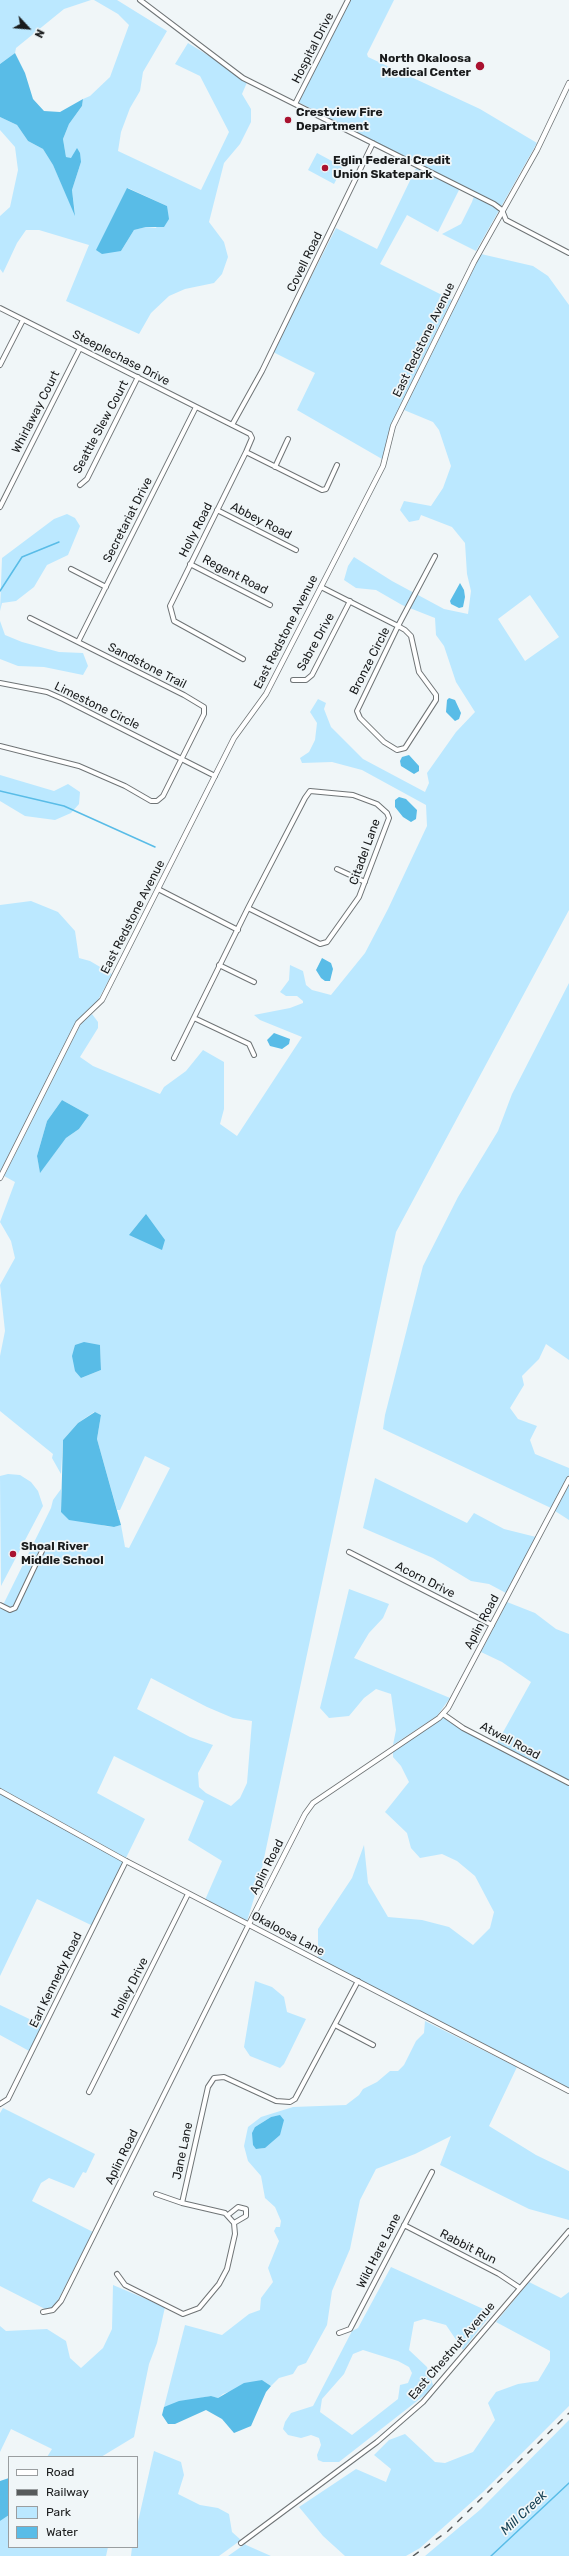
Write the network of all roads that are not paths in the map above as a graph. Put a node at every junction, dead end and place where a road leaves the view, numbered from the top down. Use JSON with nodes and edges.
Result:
{"nodes":[{"id":1,"x":140,"y":0,"type":"edge"},
{"id":2,"x":348,"y":0,"type":"edge"},
{"id":3,"x":569,"y":84,"type":"edge"},
{"id":4,"x":295,"y":104,"type":"junction"},
{"id":5,"x":373,"y":143,"type":"junction"},
{"id":6,"x":502,"y":210,"type":"junction"},
{"id":7,"x":569,"y":253,"type":"edge"},
{"id":8,"x":0,"y":308,"type":"edge"},
{"id":9,"x":23,"y":320,"type":"junction"},
{"id":10,"x":80,"y":348,"type":"junction"},
{"id":11,"x":0,"y":365,"type":"edge"},
{"id":12,"x":138,"y":378,"type":"junction"},
{"id":13,"x":196,"y":407,"type":"junction"},
{"id":14,"x":232,"y":425,"type":"junction"},
{"id":15,"x":288,"y":439,"type":"dead end"},
{"id":16,"x":246,"y":452,"type":"junction"},
{"id":17,"x":337,"y":465,"type":"dead end"},
{"id":18,"x":275,"y":467,"type":"junction"},
{"id":19,"x":80,"y":485,"type":"dead end"},
{"id":20,"x":0,"y":507,"type":"edge"},
{"id":21,"x":217,"y":510,"type":"junction"},
{"id":22,"x":296,"y":550,"type":"dead end"},
{"id":23,"x":435,"y":556,"type":"dead end"},
{"id":24,"x":190,"y":564,"type":"junction"},
{"id":25,"x":71,"y":569,"type":"dead end"},
{"id":26,"x":106,"y":587,"type":"junction"},
{"id":27,"x":321,"y":587,"type":"junction"},
{"id":28,"x":350,"y":601,"type":"junction"},
{"id":29,"x":270,"y":605,"type":"dead end"},
{"id":30,"x":30,"y":618,"type":"dead end"},
{"id":31,"x":398,"y":626,"type":"junction"},
{"id":32,"x":78,"y":642,"type":"junction"},
{"id":33,"x":243,"y":659,"type":"dead end"},
{"id":34,"x":293,"y":680,"type":"dead end"},
{"id":35,"x":0,"y":683,"type":"edge"},
{"id":36,"x":0,"y":746,"type":"edge"},
{"id":37,"x":182,"y":759,"type":"junction"},
{"id":38,"x":215,"y":776,"type":"junction"},
{"id":39,"x":337,"y":870,"type":"dead end"},
{"id":40,"x":365,"y":882,"type":"junction"},
{"id":41,"x":158,"y":889,"type":"junction"},
{"id":42,"x":248,"y":908,"type":"junction"},
{"id":43,"x":238,"y":930,"type":"junction"},
{"id":44,"x":219,"y":965,"type":"junction"},
{"id":45,"x":254,"y":982,"type":"dead end"},
{"id":46,"x":194,"y":1018,"type":"junction"},
{"id":47,"x":254,"y":1055,"type":"dead end"},
{"id":48,"x":174,"y":1058,"type":"dead end"},
{"id":49,"x":0,"y":1178,"type":"edge"},
{"id":50,"x":569,"y":1479,"type":"edge"},
{"id":51,"x":43,"y":1549,"type":"dead end"},
{"id":52,"x":349,"y":1552,"type":"dead end"},
{"id":53,"x":0,"y":1605,"type":"edge"},
{"id":54,"x":492,"y":1625,"type":"junction"},
{"id":55,"x":443,"y":1714,"type":"junction"},
{"id":56,"x":569,"y":1783,"type":"edge"},
{"id":57,"x":0,"y":1791,"type":"edge"},
{"id":58,"x":126,"y":1861,"type":"junction"},
{"id":59,"x":188,"y":1894,"type":"junction"},
{"id":60,"x":249,"y":1924,"type":"junction"},
{"id":61,"x":358,"y":1981,"type":"junction"},
{"id":62,"x":335,"y":2025,"type":"junction"},
{"id":63,"x":373,"y":2044,"type":"dead end"},
{"id":64,"x":569,"y":2091,"type":"edge"},
{"id":65,"x":89,"y":2092,"type":"dead end"},
{"id":66,"x":0,"y":2104,"type":"edge"},
{"id":67,"x":432,"y":2172,"type":"dead end"},
{"id":68,"x":156,"y":2194,"type":"dead end"},
{"id":69,"x":182,"y":2203,"type":"junction"},
{"id":70,"x":228,"y":2215,"type":"junction"},
{"id":71,"x":234,"y":2223,"type":"junction"},
{"id":72,"x":404,"y":2225,"type":"junction"},
{"id":73,"x":569,"y":2231,"type":"edge"},
{"id":74,"x":117,"y":2274,"type":"dead end"},
{"id":75,"x":520,"y":2288,"type":"junction"},
{"id":76,"x":43,"y":2312,"type":"dead end"},
{"id":77,"x":339,"y":2333,"type":"dead end"},
{"id":78,"x":241,"y":2543,"type":"dead end"}],
"edges":[{"from":1,"to":4,"type":"street"},
{"from":2,"to":4,"type":"street","name":"Hospital Drive"},
{"from":3,"to":6,"type":"street","name":"East Redstone Avenue"},
{"from":4,"to":5,"type":"street"},
{"from":5,"to":6,"type":"street"},
{"from":5,"to":14,"type":"street","name":"Covell Road"},
{"from":6,"to":7,"type":"street"},
{"from":6,"to":27,"type":"street","name":"East Redstone Avenue"},
{"from":8,"to":9,"type":"street","name":"Steeplechase Drive"},
{"from":9,"to":10,"type":"street","name":"Steeplechase Drive"},
{"from":9,"to":11,"type":"street"},
{"from":10,"to":12,"type":"street","name":"Steeplechase Drive"},
{"from":10,"to":20,"type":"street","name":"Whirlaway Court"},
{"from":12,"to":13,"type":"street","name":"Steeplechase Drive"},
{"from":12,"to":19,"type":"street","name":"Seattle Slew Court"},
{"from":13,"to":14,"type":"street","name":"Steeplechase Drive"},
{"from":13,"to":26,"type":"street","name":"Secretariat Drive"},
{"from":14,"to":16,"type":"street","name":"Holly Road"},
{"from":15,"to":18,"type":"street"},
{"from":16,"to":18,"type":"street"},
{"from":16,"to":21,"type":"street","name":"Holly Road"},
{"from":17,"to":18,"type":"street"},
{"from":21,"to":22,"type":"street","name":"Abbey Road"},
{"from":21,"to":24,"type":"street","name":"Holly Road"},
{"from":23,"to":31,"type":"street"},
{"from":24,"to":29,"type":"street","name":"Regent Road"},
{"from":24,"to":33,"type":"street","name":"Holly Road"},
{"from":25,"to":26,"type":"street"},
{"from":26,"to":32,"type":"street","name":"Secretariat Drive"},
{"from":27,"to":28,"type":"street"},
{"from":27,"to":38,"type":"street","name":"East Redstone Avenue"},
{"from":28,"to":31,"type":"street"},
{"from":28,"to":34,"type":"street","name":"Sabre Drive"},
{"from":30,"to":32,"type":"street","name":"Sandstone Trail"},
{"from":31,"to":31,"type":"street","name":"Bronze Circle"},
{"from":32,"to":37,"type":"street","name":"Sandstone Trail"},
{"from":35,"to":37,"type":"street","name":"Limestone Circle"},
{"from":36,"to":37,"type":"street"},
{"from":37,"to":38,"type":"street","name":"Limestone Circle"},
{"from":38,"to":41,"type":"street","name":"East Redstone Avenue"},
{"from":39,"to":40,"type":"street"},
{"from":40,"to":42,"type":"street","name":"Citadel Lane"},
{"from":40,"to":42,"type":"street","name":"Citadel Lane"},
{"from":41,"to":43,"type":"street"},
{"from":41,"to":49,"type":"street","name":"East Redstone Avenue"},
{"from":42,"to":43,"type":"street","name":"Citadel Lane"},
{"from":43,"to":44,"type":"street","name":"Citadel Lane"},
{"from":44,"to":45,"type":"street"},
{"from":44,"to":46,"type":"street","name":"Citadel Lane"},
{"from":46,"to":47,"type":"street"},
{"from":46,"to":48,"type":"street","name":"Citadel Lane"},
{"from":50,"to":54,"type":"street","name":"Aplin Road"},
{"from":51,"to":53,"type":"street"},
{"from":52,"to":54,"type":"street","name":"Acorn Drive"},
{"from":54,"to":55,"type":"street","name":"Aplin Road"},
{"from":55,"to":56,"type":"street","name":"Atwell Road"},
{"from":55,"to":60,"type":"street","name":"Aplin Road"},
{"from":57,"to":58,"type":"street","name":"Okaloosa Lane"},
{"from":58,"to":59,"type":"street","name":"Okaloosa Lane"},
{"from":58,"to":66,"type":"street","name":"Earl Kennedy Road"},
{"from":59,"to":60,"type":"street","name":"Okaloosa Lane"},
{"from":59,"to":65,"type":"street","name":"Holley Drive"},
{"from":60,"to":61,"type":"street","name":"Okaloosa Lane"},
{"from":60,"to":76,"type":"street","name":"Aplin Road"},
{"from":61,"to":62,"type":"street","name":"Jane Lane"},
{"from":61,"to":64,"type":"street","name":"Okaloosa Lane"},
{"from":62,"to":63,"type":"street"},
{"from":62,"to":69,"type":"street","name":"Jane Lane"},
{"from":67,"to":72,"type":"street","name":"Wild Hare Lane"},
{"from":68,"to":69,"type":"street"},
{"from":69,"to":70,"type":"street"},
{"from":70,"to":71,"type":"street"},
{"from":70,"to":71,"type":"street"},
{"from":71,"to":74,"type":"street"},
{"from":72,"to":75,"type":"street","name":"Rabbit Run"},
{"from":72,"to":77,"type":"street","name":"Wild Hare Lane"},
{"from":73,"to":75,"type":"street","name":"East Chestnut Avenue"},
{"from":75,"to":78,"type":"street","name":"East Chestnut Avenue"}]}
